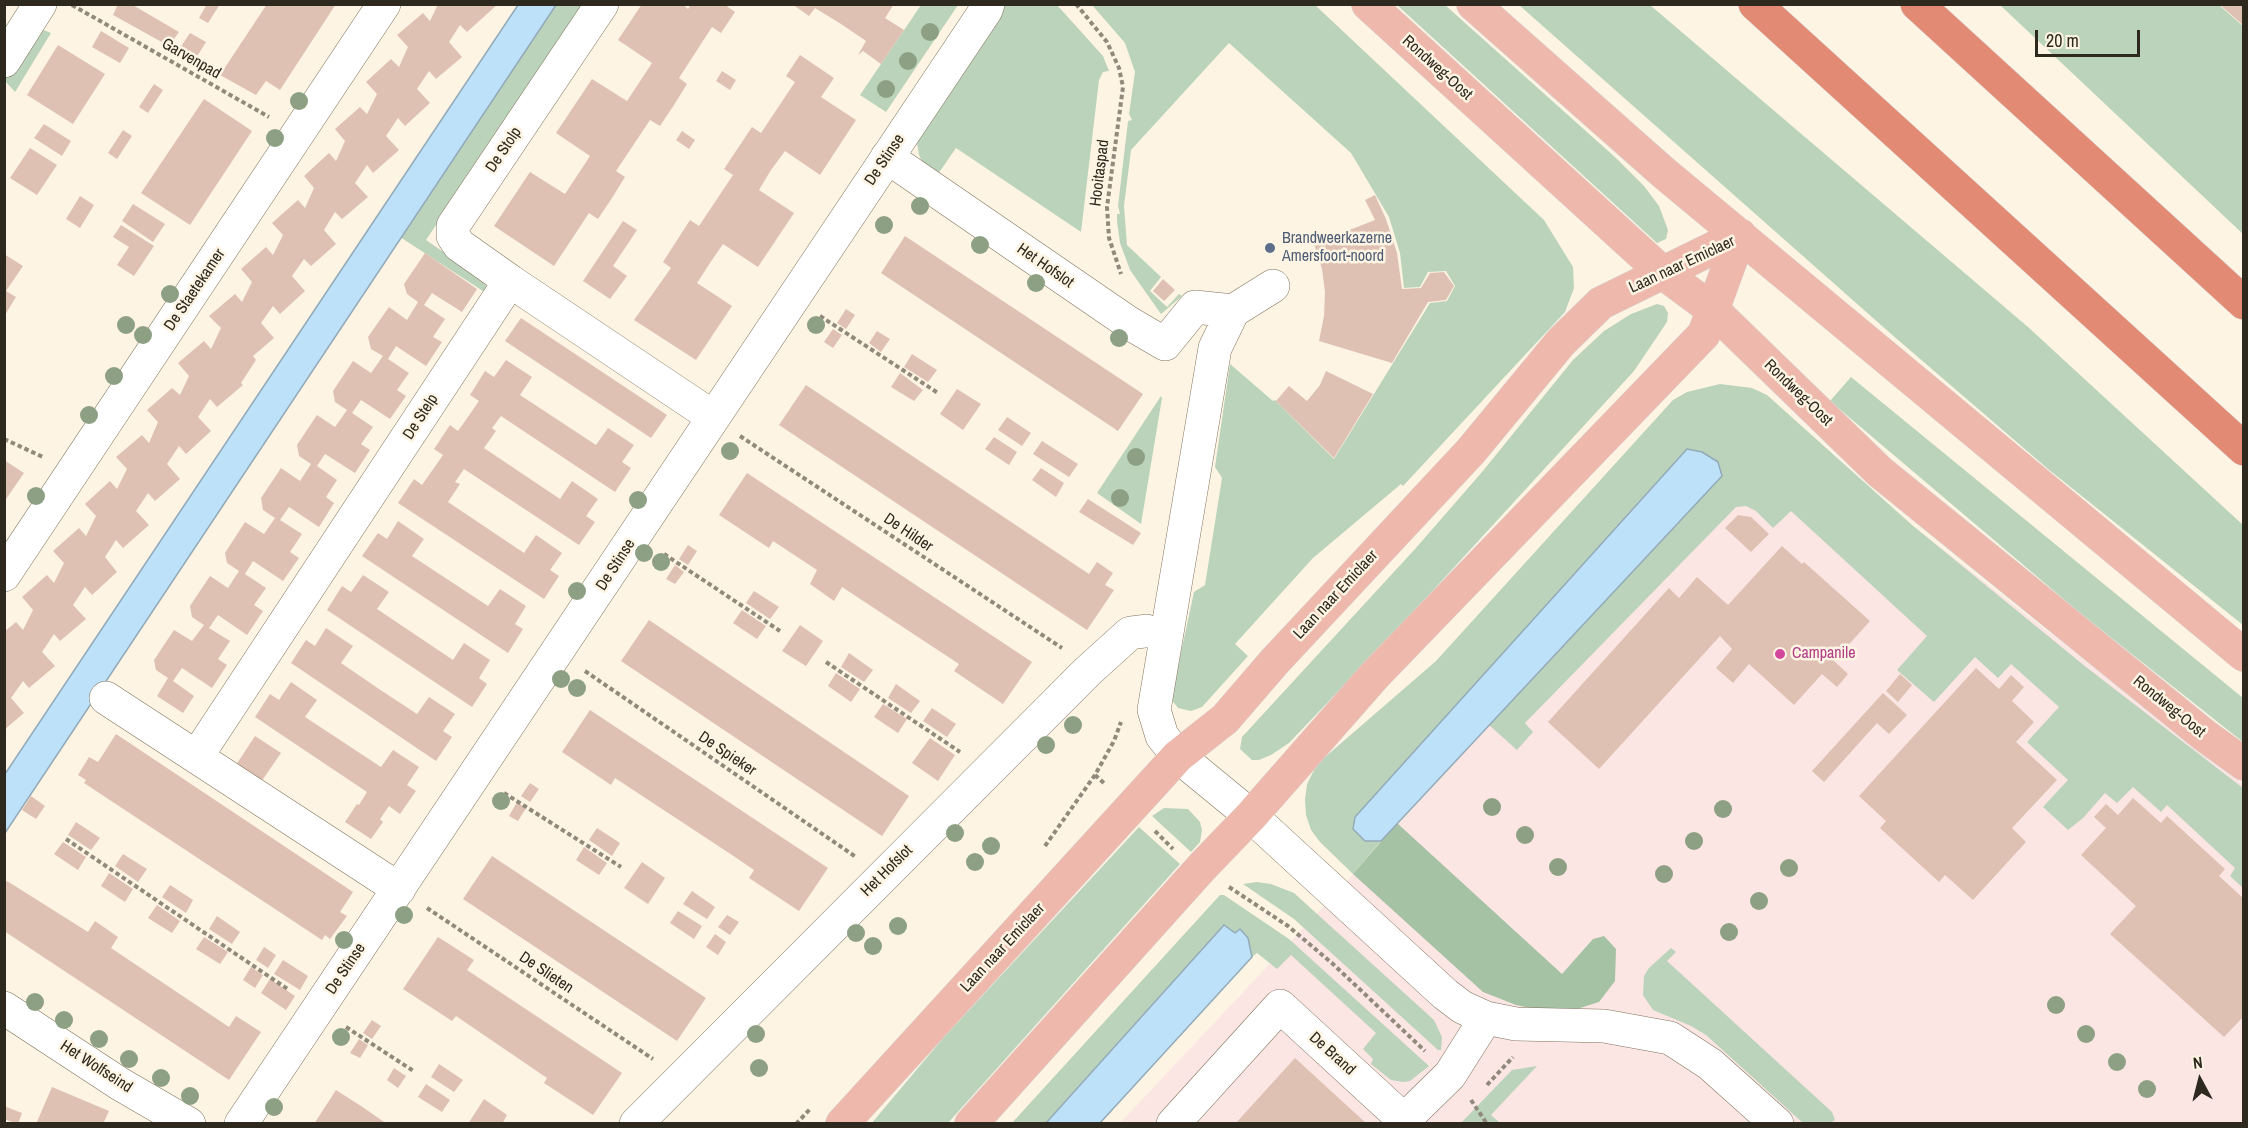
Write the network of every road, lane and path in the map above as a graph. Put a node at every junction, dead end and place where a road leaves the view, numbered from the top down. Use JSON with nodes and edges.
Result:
{"nodes":[{"id":1,"x":40,"y":4,"type":"edge"},
{"id":2,"x":72,"y":4,"type":"edge"},
{"id":3,"x":384,"y":4,"type":"edge"},
{"id":4,"x":602,"y":4,"type":"edge"},
{"id":5,"x":988,"y":4,"type":"edge"},
{"id":6,"x":1076,"y":4,"type":"edge"},
{"id":7,"x":1368,"y":4,"type":"edge"},
{"id":8,"x":1473,"y":4,"type":"edge"},
{"id":9,"x":1755,"y":4,"type":"edge"},
{"id":10,"x":1917,"y":4,"type":"edge"},
{"id":11,"x":4,"y":61,"type":"edge"},
{"id":12,"x":298,"y":134,"type":"junction"},
{"id":13,"x":887,"y":157,"type":"junction"},
{"id":14,"x":1740,"y":236,"type":"junction"},
{"id":15,"x":1663,"y":273,"type":"junction"},
{"id":16,"x":1122,"y":276,"type":"dead end"},
{"id":17,"x":510,"y":281,"type":"junction"},
{"id":18,"x":1273,"y":286,"type":"dead end"},
{"id":19,"x":792,"y":298,"type":"junction"},
{"id":20,"x":2244,"y":303,"type":"edge"},
{"id":21,"x":1713,"y":310,"type":"junction"},
{"id":22,"x":1233,"y":311,"type":"junction"},
{"id":23,"x":938,"y":393,"type":"dead end"},
{"id":24,"x":712,"y":417,"type":"junction"},
{"id":25,"x":2244,"y":449,"type":"edge"},
{"id":26,"x":635,"y":536,"type":"junction"},
{"id":27,"x":4,"y":575,"type":"edge"},
{"id":28,"x":780,"y":631,"type":"dead end"},
{"id":29,"x":1146,"y":631,"type":"dead end"},
{"id":30,"x":557,"y":652,"type":"junction"},
{"id":31,"x":2244,"y":655,"type":"edge"},
{"id":32,"x":826,"y":662,"type":"dead end"},
{"id":33,"x":1092,"y":668,"type":"junction"},
{"id":34,"x":106,"y":698,"type":"dead end"},
{"id":35,"x":197,"y":756,"type":"junction"},
{"id":36,"x":1179,"y":756,"type":"junction"},
{"id":37,"x":2244,"y":764,"type":"edge"},
{"id":38,"x":988,"y":771,"type":"junction"},
{"id":39,"x":476,"y":775,"type":"junction"},
{"id":40,"x":1095,"y":775,"type":"dead end"},
{"id":41,"x":1131,"y":809,"type":"junction"},
{"id":42,"x":1251,"y":816,"type":"junction"},
{"id":43,"x":66,"y":839,"type":"dead end"},
{"id":44,"x":621,"y":867,"type":"dead end"},
{"id":45,"x":1202,"y":867,"type":"junction"},
{"id":46,"x":883,"y":875,"type":"junction"},
{"id":47,"x":399,"y":889,"type":"junction"},
{"id":48,"x":4,"y":1008,"type":"edge"},
{"id":49,"x":318,"y":1010,"type":"junction"},
{"id":50,"x":1486,"y":1018,"type":"junction"},
{"id":51,"x":1514,"y":1056,"type":"dead end"},
{"id":52,"x":415,"y":1072,"type":"dead end"},
{"id":53,"x":1450,"y":1075,"type":"junction"},
{"id":54,"x":680,"y":1078,"type":"junction"},
{"id":55,"x":1472,"y":1100,"type":"junction"},
{"id":56,"x":1467,"y":1106,"type":"dead end"},
{"id":57,"x":189,"y":1124,"type":"edge"},
{"id":58,"x":241,"y":1124,"type":"edge"},
{"id":59,"x":636,"y":1124,"type":"edge"},
{"id":60,"x":842,"y":1124,"type":"edge"},
{"id":61,"x":970,"y":1124,"type":"edge"},
{"id":62,"x":1173,"y":1124,"type":"edge"},
{"id":63,"x":1487,"y":1124,"type":"edge"},
{"id":64,"x":1777,"y":1124,"type":"edge"}],
"edges":[{"from":1,"to":11,"type":"street"},
{"from":2,"to":12,"type":"path","name":"Garvenpad"},
{"from":3,"to":12,"type":"street","name":"De Staetekamer"},
{"from":4,"to":17,"type":"street","name":"De Stolp"},
{"from":5,"to":13,"type":"street","name":"De Stinse"},
{"from":6,"to":16,"type":"path","name":"Hooitaspad"},
{"from":7,"to":15,"type":"main road","name":"Rondweg-Oost"},
{"from":8,"to":14,"type":"main road"},
{"from":9,"to":25,"type":"highway"},
{"from":10,"to":20,"type":"highway"},
{"from":12,"to":27,"type":"street","name":"De Staetekamer"},
{"from":13,"to":19,"type":"street","name":"De Stinse"},
{"from":13,"to":22,"type":"street","name":"Het Hofslot"},
{"from":14,"to":15,"type":"main road","name":"Laan naar Emiclaer"},
{"from":14,"to":21,"type":"main road","name":"Laan naar Emiclaer"},
{"from":14,"to":31,"type":"main road"},
{"from":15,"to":21,"type":"main road","name":"Rondweg-Oost"},
{"from":15,"to":36,"type":"main road","name":"Laan naar Emiclaer"},
{"from":17,"to":24,"type":"street"},
{"from":17,"to":35,"type":"street","name":"De Stelp"},
{"from":18,"to":22,"type":"street"},
{"from":19,"to":23,"type":"path"},
{"from":19,"to":24,"type":"street","name":"De Stinse"},
{"from":21,"to":37,"type":"main road","name":"Rondweg-Oost"},
{"from":21,"to":42,"type":"main road","name":"Laan naar Emiclaer"},
{"from":22,"to":36,"type":"street"},
{"from":24,"to":26,"type":"street","name":"De Stinse"},
{"from":24,"to":33,"type":"path","name":"De Hilder"},
{"from":26,"to":28,"type":"path"},
{"from":26,"to":30,"type":"street","name":"De Stinse"},
{"from":29,"to":33,"type":"street","name":"Het Hofslot"},
{"from":30,"to":39,"type":"street","name":"De Stinse"},
{"from":30,"to":46,"type":"path","name":"De Spieker"},
{"from":32,"to":38,"type":"path"},
{"from":33,"to":38,"type":"street","name":"Het Hofslot"},
{"from":34,"to":35,"type":"street"},
{"from":35,"to":47,"type":"street"},
{"from":36,"to":41,"type":"main road","name":"Laan naar Emiclaer"},
{"from":36,"to":42,"type":"street"},
{"from":38,"to":46,"type":"street","name":"Het Hofslot"},
{"from":39,"to":44,"type":"path"},
{"from":39,"to":47,"type":"street","name":"De Stinse"},
{"from":40,"to":41,"type":"path"},
{"from":41,"to":45,"type":"path"},
{"from":41,"to":60,"type":"main road","name":"Laan naar Emiclaer"},
{"from":42,"to":45,"type":"main road","name":"Laan naar Emiclaer"},
{"from":42,"to":50,"type":"street"},
{"from":43,"to":49,"type":"path"},
{"from":45,"to":53,"type":"path"},
{"from":45,"to":61,"type":"main road","name":"Laan naar Emiclaer"},
{"from":46,"to":54,"type":"street","name":"Het Hofslot"},
{"from":47,"to":49,"type":"street","name":"De Stinse"},
{"from":47,"to":54,"type":"path","name":"De Slieten"},
{"from":48,"to":57,"type":"street","name":"Het Wolfseind"},
{"from":49,"to":52,"type":"path"},
{"from":49,"to":58,"type":"street","name":"De Stinse"},
{"from":50,"to":53,"type":"street","name":"De Brand"},
{"from":50,"to":64,"type":"street"},
{"from":51,"to":55,"type":"path"},
{"from":53,"to":55,"type":"path"},
{"from":53,"to":62,"type":"street","name":"De Brand"},
{"from":54,"to":59,"type":"street","name":"Het Hofslot"},
{"from":55,"to":56,"type":"path"},
{"from":55,"to":63,"type":"path"}]}
